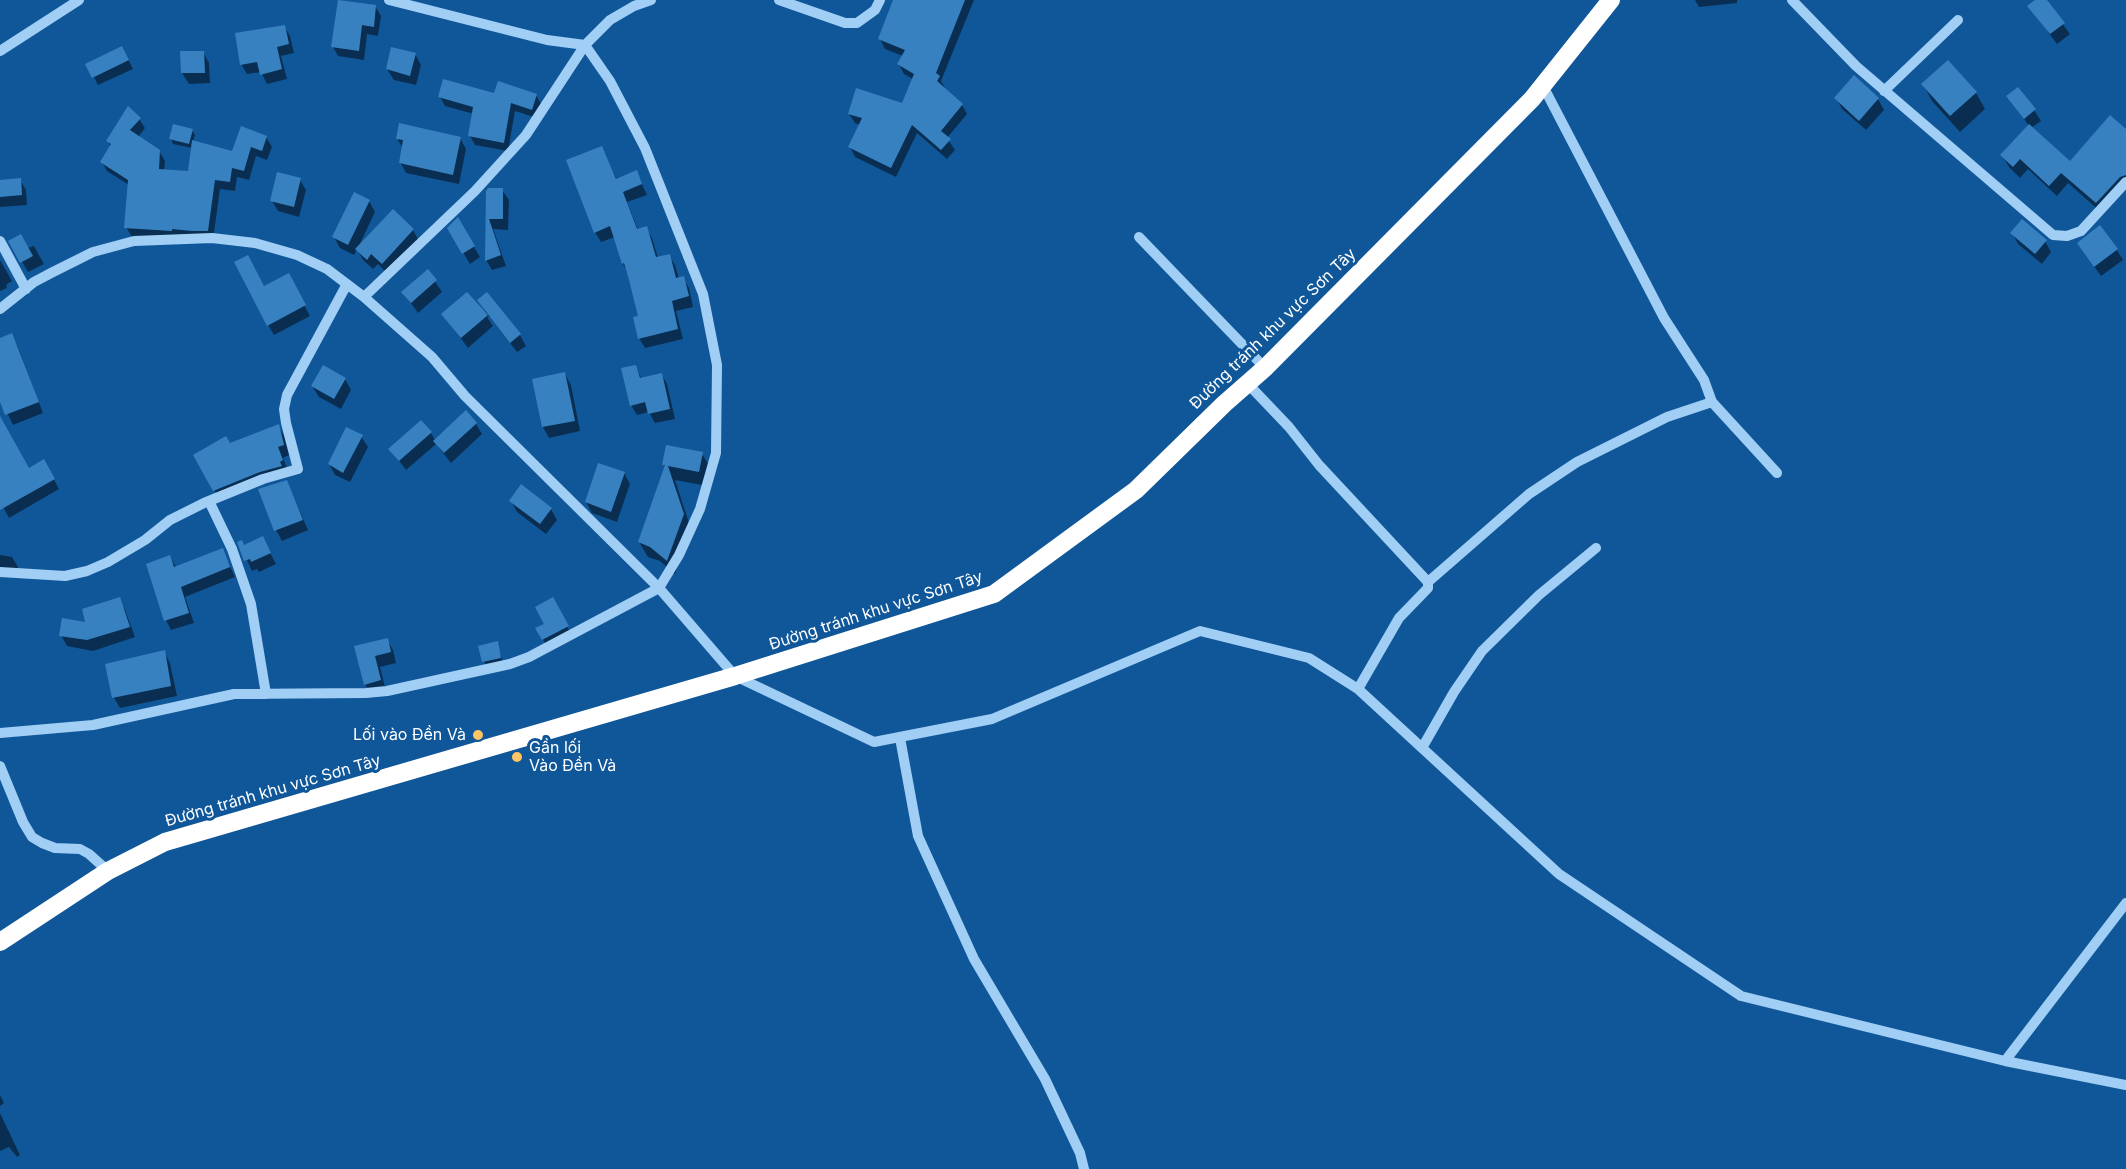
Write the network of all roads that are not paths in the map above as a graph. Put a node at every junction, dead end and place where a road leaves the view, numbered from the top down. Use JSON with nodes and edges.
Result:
{"nodes":[{"id":1,"x":79,"y":0,"type":"edge"},
{"id":2,"x":389,"y":0,"type":"edge"},
{"id":3,"x":651,"y":0,"type":"edge"},
{"id":4,"x":779,"y":0,"type":"edge"},
{"id":5,"x":880,"y":0,"type":"edge"},
{"id":6,"x":1611,"y":0,"type":"edge"},
{"id":7,"x":1792,"y":0,"type":"edge"},
{"id":8,"x":1958,"y":20,"type":"dead end"},
{"id":9,"x":585,"y":45,"type":"junction"},
{"id":10,"x":0,"y":51,"type":"edge"},
{"id":11,"x":1542,"y":84,"type":"junction"},
{"id":12,"x":1884,"y":90,"type":"junction"},
{"id":13,"x":2126,"y":182,"type":"edge"},
{"id":14,"x":1139,"y":237,"type":"dead end"},
{"id":15,"x":0,"y":241,"type":"edge"},
{"id":16,"x":346,"y":284,"type":"junction"},
{"id":17,"x":26,"y":289,"type":"junction"},
{"id":18,"x":364,"y":297,"type":"junction"},
{"id":19,"x":0,"y":309,"type":"edge"},
{"id":20,"x":1265,"y":368,"type":"junction"},
{"id":21,"x":1248,"y":384,"type":"junction"},
{"id":22,"x":1712,"y":402,"type":"junction"},
{"id":23,"x":1777,"y":473,"type":"dead end"},
{"id":24,"x":209,"y":501,"type":"junction"},
{"id":25,"x":1596,"y":548,"type":"dead end"},
{"id":26,"x":0,"y":572,"type":"edge"},
{"id":27,"x":1428,"y":582,"type":"junction"},
{"id":28,"x":659,"y":588,"type":"junction"},
{"id":29,"x":735,"y":676,"type":"junction"},
{"id":30,"x":1358,"y":689,"type":"junction"},
{"id":31,"x":266,"y":694,"type":"junction"},
{"id":32,"x":0,"y":733,"type":"edge"},
{"id":33,"x":900,"y":738,"type":"junction"},
{"id":34,"x":1422,"y":748,"type":"junction"},
{"id":35,"x":0,"y":766,"type":"edge"},
{"id":36,"x":108,"y":871,"type":"junction"},
{"id":37,"x":2126,"y":903,"type":"edge"},
{"id":38,"x":0,"y":942,"type":"edge"},
{"id":39,"x":2005,"y":1060,"type":"junction"},
{"id":40,"x":2126,"y":1085,"type":"edge"},
{"id":41,"x":1084,"y":1169,"type":"edge"}],
"edges":[{"from":1,"to":10,"type":"street"},
{"from":2,"to":9,"type":"street"},
{"from":3,"to":9,"type":"street"},
{"from":4,"to":5,"type":"street"},
{"from":6,"to":11,"type":"highway","name":"Đường tránh khu vực Sơn Tây"},
{"from":7,"to":12,"type":"street"},
{"from":8,"to":12,"type":"street"},
{"from":9,"to":18,"type":"street"},
{"from":9,"to":28,"type":"street"},
{"from":11,"to":20,"type":"highway","name":"Đường tránh khu vực Sơn Tây"},
{"from":11,"to":22,"type":"street"},
{"from":12,"to":13,"type":"street"},
{"from":14,"to":20,"type":"street"},
{"from":15,"to":17,"type":"street"},
{"from":16,"to":17,"type":"street"},
{"from":16,"to":18,"type":"street"},
{"from":16,"to":24,"type":"street"},
{"from":17,"to":19,"type":"street"},
{"from":18,"to":28,"type":"street"},
{"from":20,"to":21,"type":"highway","name":"Đường tránh khu vực Sơn Tây"},
{"from":21,"to":27,"type":"street"},
{"from":21,"to":29,"type":"highway","name":"Đường tránh khu vực Sơn Tây"},
{"from":22,"to":23,"type":"street"},
{"from":22,"to":27,"type":"street"},
{"from":24,"to":26,"type":"street"},
{"from":24,"to":31,"type":"street"},
{"from":25,"to":34,"type":"street"},
{"from":27,"to":30,"type":"street"},
{"from":28,"to":29,"type":"street"},
{"from":28,"to":31,"type":"street"},
{"from":29,"to":33,"type":"street"},
{"from":29,"to":36,"type":"highway","name":"Đường tránh khu vực Sơn Tây"},
{"from":30,"to":33,"type":"street"},
{"from":30,"to":34,"type":"street"},
{"from":31,"to":32,"type":"street"},
{"from":33,"to":41,"type":"street"},
{"from":34,"to":39,"type":"street"},
{"from":35,"to":36,"type":"street"},
{"from":36,"to":38,"type":"highway","name":"Đường tránh khu vực Sơn Tây"},
{"from":37,"to":39,"type":"street"},
{"from":39,"to":40,"type":"street"}]}
